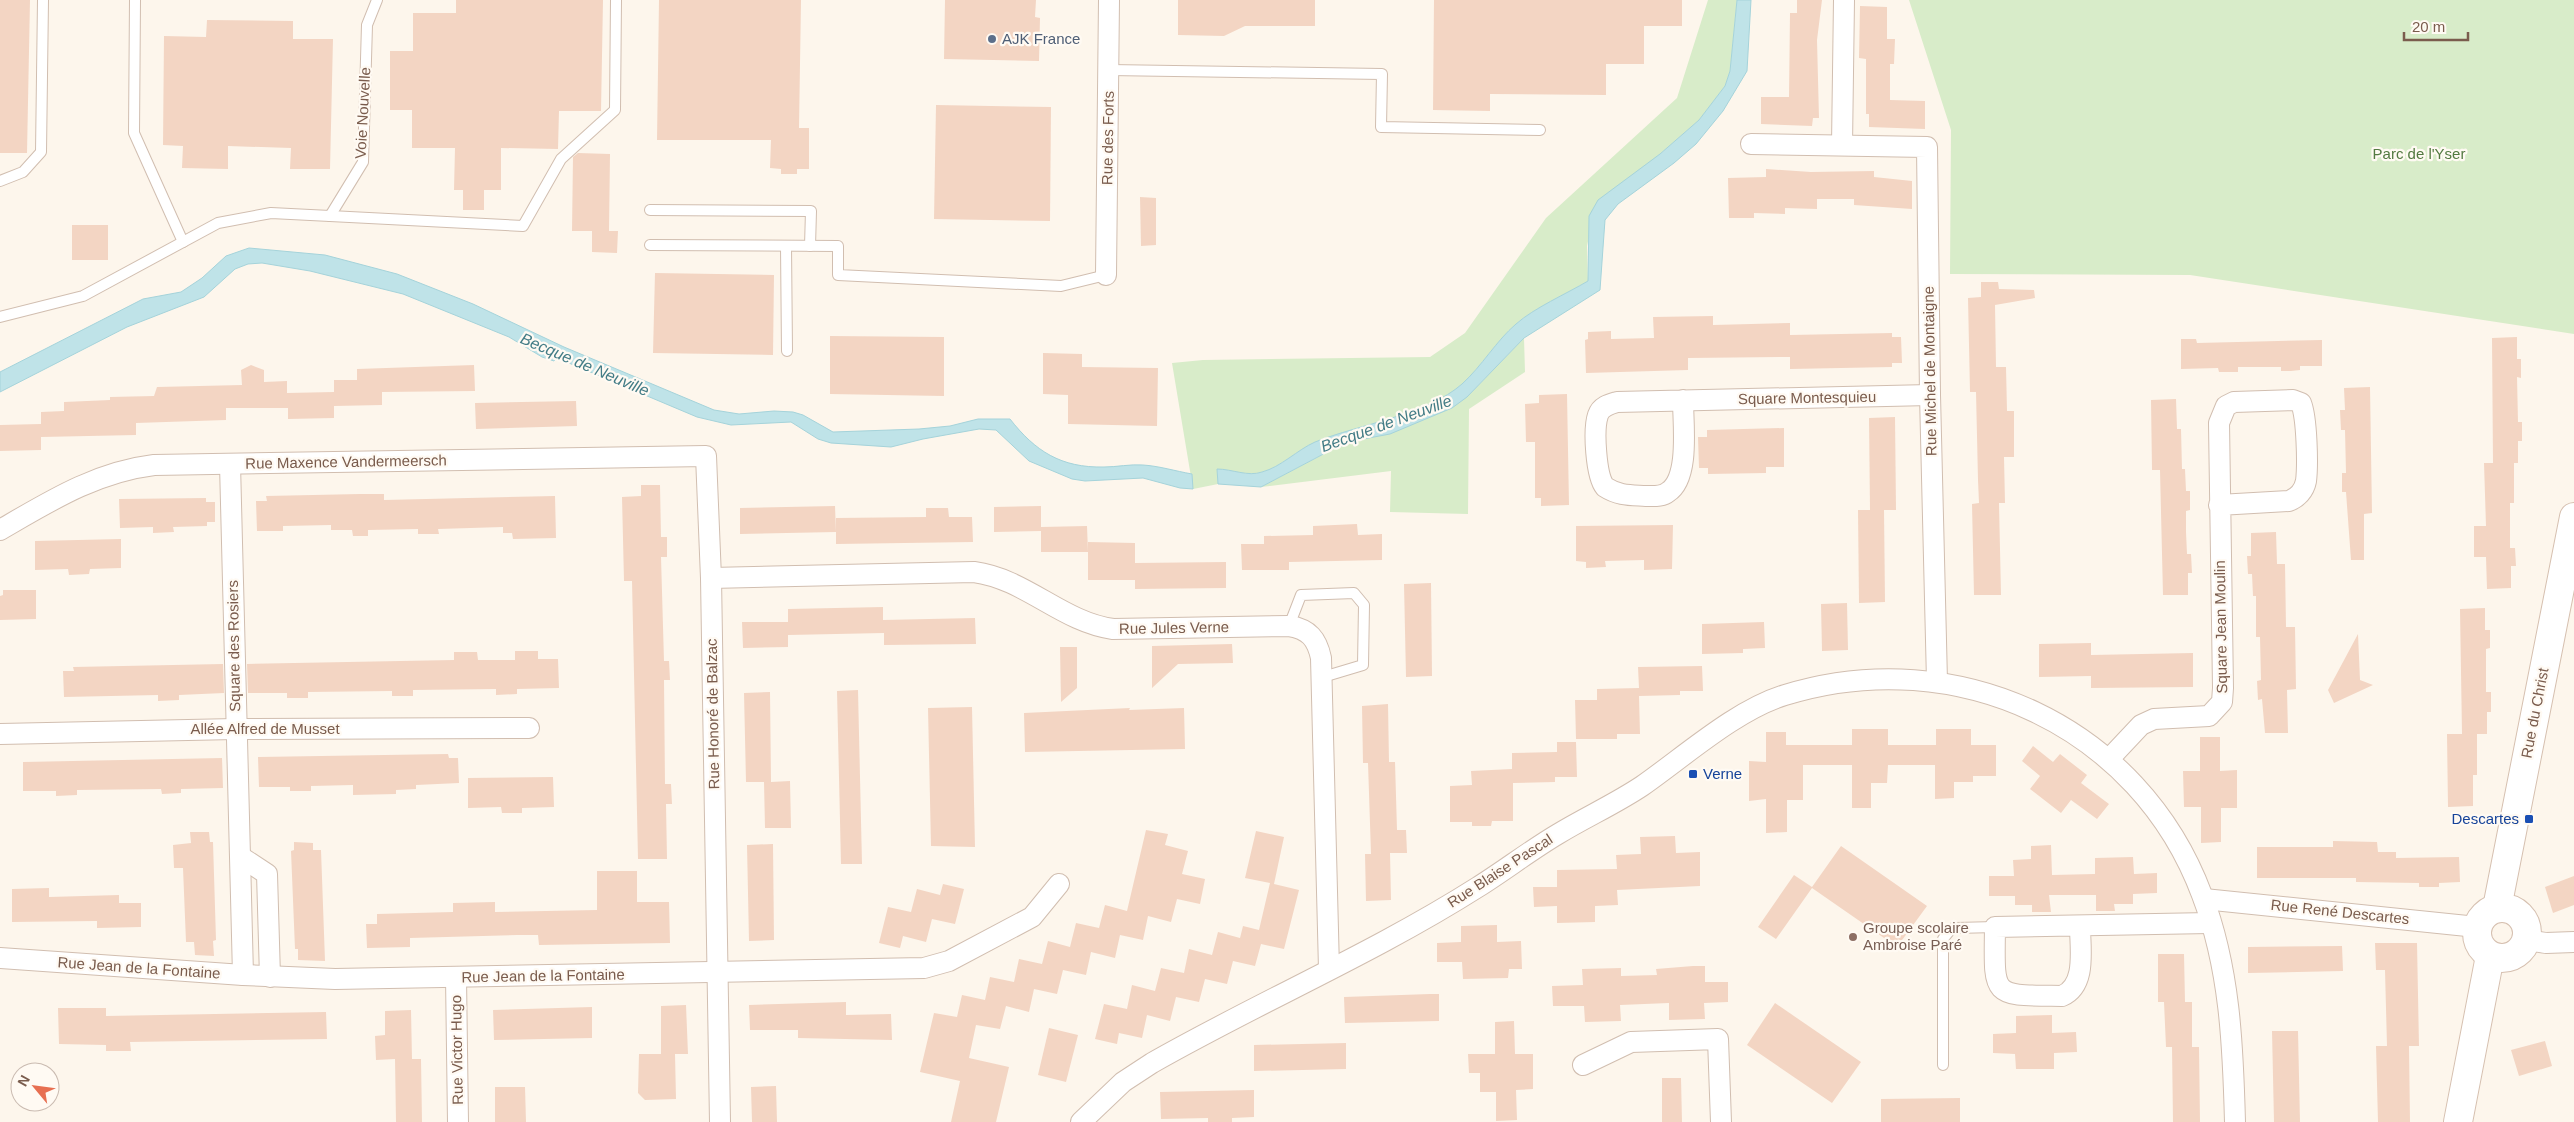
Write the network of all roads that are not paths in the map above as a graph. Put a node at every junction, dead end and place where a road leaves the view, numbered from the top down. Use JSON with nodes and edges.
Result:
{"nodes":[{"id":1,"x":43,"y":0,"type":"edge"},
{"id":2,"x":135,"y":0,"type":"edge"},
{"id":3,"x":377,"y":0,"type":"edge"},
{"id":4,"x":616,"y":0,"type":"edge"},
{"id":5,"x":1109,"y":0,"type":"edge"},
{"id":6,"x":1844,"y":0,"type":"edge"},
{"id":7,"x":1108,"y":70,"type":"junction"},
{"id":8,"x":1540,"y":130,"type":"dead end"},
{"id":9,"x":1751,"y":144,"type":"dead end"},
{"id":10,"x":1842,"y":145,"type":"junction"},
{"id":11,"x":0,"y":181,"type":"edge"},
{"id":12,"x":650,"y":210,"type":"dead end"},
{"id":13,"x":330,"y":216,"type":"junction"},
{"id":14,"x":183,"y":242,"type":"junction"},
{"id":15,"x":650,"y":245,"type":"dead end"},
{"id":16,"x":786,"y":246,"type":"junction"},
{"id":17,"x":810,"y":246,"type":"junction"},
{"id":18,"x":1106,"y":276,"type":"joint"},
{"id":19,"x":0,"y":317,"type":"edge"},
{"id":20,"x":787,"y":351,"type":"dead end"},
{"id":21,"x":1930,"y":395,"type":"junction"},
{"id":22,"x":1683,"y":400,"type":"junction"},
{"id":23,"x":706,"y":456,"type":"joint"},
{"id":24,"x":230,"y":464,"type":"junction"},
{"id":25,"x":2219,"y":505,"type":"junction"},
{"id":26,"x":2574,"y":517,"type":"edge"},
{"id":27,"x":0,"y":530,"type":"edge"},
{"id":28,"x":711,"y":578,"type":"junction"},
{"id":29,"x":1289,"y":626,"type":"junction"},
{"id":30,"x":1323,"y":677,"type":"junction"},
{"id":31,"x":1937,"y":681,"type":"junction"},
{"id":32,"x":529,"y":728,"type":"dead end"},
{"id":33,"x":235,"y":729,"type":"junction"},
{"id":34,"x":0,"y":734,"type":"edge"},
{"id":35,"x":2109,"y":759,"type":"junction"},
{"id":36,"x":241,"y":857,"type":"junction"},
{"id":37,"x":1059,"y":884,"type":"dead end"},
{"id":38,"x":2204,"y":899,"type":"junction"},
{"id":39,"x":2496,"y":908,"type":"junction"},
{"id":40,"x":2210,"y":923,"type":"junction"},
{"id":41,"x":2080,"y":926,"type":"junction"},
{"id":42,"x":1995,"y":927,"type":"junction"},
{"id":43,"x":2477,"y":927,"type":"junction"},
{"id":44,"x":2526,"y":940,"type":"junction"},
{"id":45,"x":2574,"y":942,"type":"edge"},
{"id":46,"x":2490,"y":956,"type":"junction"},
{"id":47,"x":0,"y":958,"type":"edge"},
{"id":48,"x":1329,"y":970,"type":"junction"},
{"id":49,"x":718,"y":972,"type":"junction"},
{"id":50,"x":242,"y":975,"type":"junction"},
{"id":51,"x":270,"y":977,"type":"junction"},
{"id":52,"x":456,"y":977,"type":"junction"},
{"id":53,"x":1584,"y":1065,"type":"dead end"},
{"id":54,"x":1943,"y":1065,"type":"dead end"},
{"id":55,"x":458,"y":1122,"type":"edge"},
{"id":56,"x":720,"y":1122,"type":"edge"},
{"id":57,"x":1082,"y":1122,"type":"edge"},
{"id":58,"x":1721,"y":1122,"type":"edge"},
{"id":59,"x":2235,"y":1122,"type":"edge"},
{"id":60,"x":2458,"y":1122,"type":"edge"}],
"edges":[{"from":1,"to":11,"type":"lane"},
{"from":2,"to":14,"type":"lane"},
{"from":3,"to":13,"type":"lane","name":"Voie Nouvelle"},
{"from":4,"to":13,"type":"lane"},
{"from":5,"to":7,"type":"street","name":"Rue des Forts"},
{"from":6,"to":10,"type":"street"},
{"from":7,"to":8,"type":"lane"},
{"from":7,"to":18,"type":"street","name":"Rue des Forts"},
{"from":9,"to":10,"type":"street","name":"Rue Michel de Montaigne"},
{"from":10,"to":21,"type":"street","name":"Rue Michel de Montaigne"},
{"from":12,"to":17,"type":"lane"},
{"from":13,"to":14,"type":"lane"},
{"from":14,"to":19,"type":"lane"},
{"from":15,"to":16,"type":"lane"},
{"from":16,"to":17,"type":"lane"},
{"from":16,"to":20,"type":"lane"},
{"from":17,"to":18,"type":"lane"},
{"from":21,"to":22,"type":"street","name":"Square Montesquieu"},
{"from":21,"to":31,"type":"street","name":"Rue Michel de Montaigne"},
{"from":22,"to":22,"type":"street","name":"Square Montesquieu"},
{"from":23,"to":24,"type":"street","name":"Rue Maxence Vandermeersch"},
{"from":23,"to":28,"type":"street","name":"Rue Honoré de Balzac"},
{"from":24,"to":27,"type":"street","name":"Rue Maxence Vandermeersch"},
{"from":24,"to":33,"type":"street","name":"Square des Rosiers"},
{"from":25,"to":25,"type":"street","name":"Square Jean Moulin"},
{"from":25,"to":35,"type":"street","name":"Square Jean Moulin"},
{"from":26,"to":39,"type":"street","name":"Rue du Christ"},
{"from":28,"to":29,"type":"street","name":"Rue Jules Verne"},
{"from":28,"to":49,"type":"street","name":"Rue Honoré de Balzac"},
{"from":29,"to":30,"type":"street","name":"Rue Jules Verne"},
{"from":29,"to":30,"type":"lane"},
{"from":30,"to":48,"type":"street","name":"Rue Jules Verne"},
{"from":31,"to":35,"type":"street","name":"Rue Blaise Pascal"},
{"from":31,"to":48,"type":"street","name":"Rue Blaise Pascal"},
{"from":32,"to":33,"type":"street","name":"Allée Alfred de Musset"},
{"from":33,"to":34,"type":"street","name":"Allée Alfred de Musset"},
{"from":33,"to":36,"type":"street","name":"Square des Rosiers"},
{"from":35,"to":38,"type":"street","name":"Rue Blaise Pascal"},
{"from":36,"to":50,"type":"street","name":"Square des Rosiers"},
{"from":36,"to":51,"type":"street"},
{"from":37,"to":49,"type":"street","name":"Rue Jean de la Fontaine"},
{"from":38,"to":40,"type":"street","name":"Rue Blaise Pascal"},
{"from":38,"to":43,"type":"street","name":"Rue René Descartes"},
{"from":39,"to":43,"type":"street"},
{"from":39,"to":44,"type":"street"},
{"from":40,"to":41,"type":"street"},
{"from":40,"to":59,"type":"street","name":"Rue Blaise Pascal"},
{"from":41,"to":42,"type":"street"},
{"from":41,"to":42,"type":"street"},
{"from":42,"to":54,"type":"lane"},
{"from":43,"to":46,"type":"street"},
{"from":44,"to":45,"type":"street"},
{"from":44,"to":46,"type":"street"},
{"from":46,"to":60,"type":"street"},
{"from":47,"to":50,"type":"street","name":"Rue Jean de la Fontaine"},
{"from":48,"to":57,"type":"street","name":"Rue Blaise Pascal"},
{"from":49,"to":52,"type":"street","name":"Rue Jean de la Fontaine"},
{"from":49,"to":56,"type":"street","name":"Rue Honoré de Balzac"},
{"from":50,"to":51,"type":"street","name":"Rue Jean de la Fontaine"},
{"from":51,"to":52,"type":"street","name":"Rue Jean de la Fontaine"},
{"from":52,"to":55,"type":"street","name":"Rue Victor Hugo"},
{"from":53,"to":58,"type":"street"}]}
